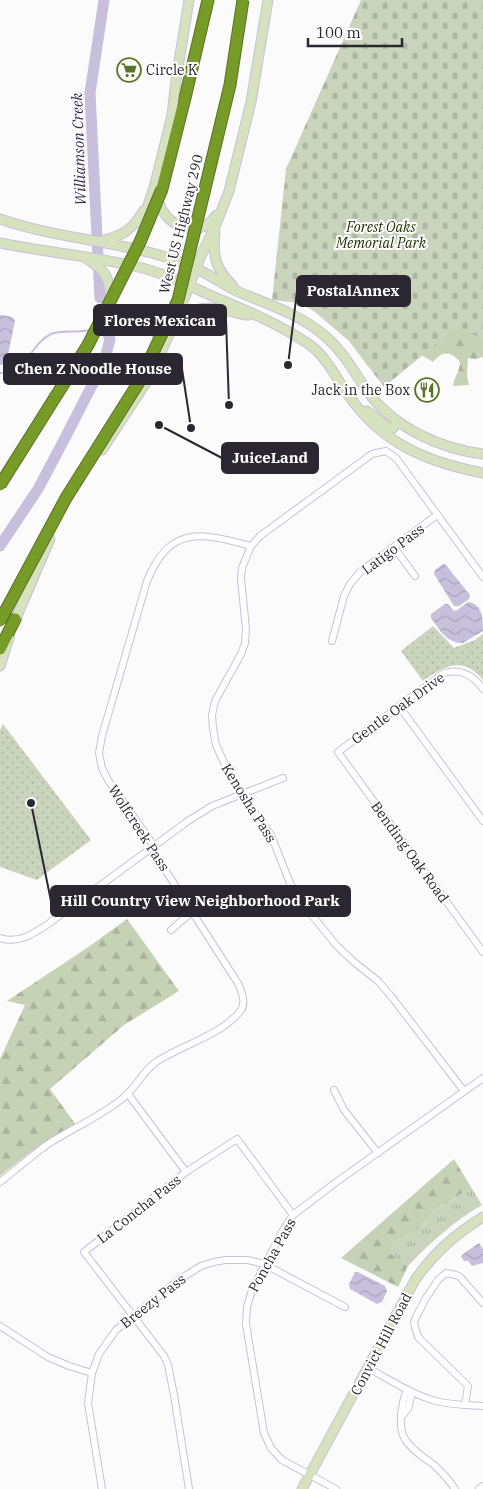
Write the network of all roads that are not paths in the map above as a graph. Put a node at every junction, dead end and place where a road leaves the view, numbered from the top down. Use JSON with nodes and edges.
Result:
{"nodes":[{"id":1,"x":190,"y":0,"type":"edge"},
{"id":2,"x":208,"y":0,"type":"edge"},
{"id":3,"x":243,"y":0,"type":"edge"},
{"id":4,"x":268,"y":0,"type":"edge"},
{"id":5,"x":155,"y":184,"type":"junction"},
{"id":6,"x":150,"y":199,"type":"junction"},
{"id":7,"x":221,"y":211,"type":"junction"},
{"id":8,"x":0,"y":219,"type":"edge"},
{"id":9,"x":216,"y":222,"type":"junction"},
{"id":10,"x":99,"y":241,"type":"junction"},
{"id":11,"x":0,"y":243,"type":"edge"},
{"id":12,"x":133,"y":248,"type":"junction"},
{"id":13,"x":85,"y":258,"type":"junction"},
{"id":14,"x":126,"y":265,"type":"junction"},
{"id":15,"x":196,"y":268,"type":"junction"},
{"id":16,"x":190,"y":285,"type":"junction"},
{"id":17,"x":238,"y":292,"type":"junction"},
{"id":18,"x":110,"y":296,"type":"junction"},
{"id":19,"x":294,"y":315,"type":"junction"},
{"id":20,"x":258,"y":316,"type":"junction"},
{"id":21,"x":177,"y":318,"type":"junction"},
{"id":22,"x":282,"y":328,"type":"junction"},
{"id":23,"x":90,"y":332,"type":"junction"},
{"id":24,"x":159,"y":355,"type":"junction"},
{"id":25,"x":354,"y":402,"type":"junction"},
{"id":26,"x":398,"y":421,"type":"junction"},
{"id":27,"x":483,"y":454,"type":"edge"},
{"id":28,"x":483,"y":473,"type":"edge"},
{"id":29,"x":0,"y":476,"type":"edge"},
{"id":30,"x":0,"y":485,"type":"edge"},
{"id":31,"x":437,"y":515,"type":"junction"},
{"id":32,"x":251,"y":546,"type":"junction"},
{"id":33,"x":394,"y":547,"type":"junction"},
{"id":34,"x":415,"y":576,"type":"dead end"},
{"id":35,"x":483,"y":577,"type":"edge"},
{"id":36,"x":15,"y":619,"type":"junction"},
{"id":37,"x":0,"y":621,"type":"edge"},
{"id":38,"x":332,"y":641,"type":"dead end"},
{"id":39,"x":0,"y":649,"type":"edge"},
{"id":40,"x":0,"y":666,"type":"edge"},
{"id":41,"x":483,"y":689,"type":"edge"},
{"id":42,"x":399,"y":706,"type":"junction"},
{"id":43,"x":338,"y":752,"type":"joint"},
{"id":44,"x":283,"y":778,"type":"dead end"},
{"id":45,"x":241,"y":794,"type":"junction"},
{"id":46,"x":483,"y":821,"type":"edge"},
{"id":47,"x":153,"y":847,"type":"junction"},
{"id":48,"x":193,"y":911,"type":"junction"},
{"id":49,"x":171,"y":930,"type":"dead end"},
{"id":50,"x":0,"y":938,"type":"edge"},
{"id":51,"x":483,"y":952,"type":"edge"},
{"id":52,"x":483,"y":1078,"type":"edge"},
{"id":53,"x":334,"y":1090,"type":"dead end"},
{"id":54,"x":464,"y":1091,"type":"junction"},
{"id":55,"x":128,"y":1094,"type":"junction"},
{"id":56,"x":378,"y":1153,"type":"junction"},
{"id":57,"x":186,"y":1172,"type":"junction"},
{"id":58,"x":0,"y":1182,"type":"edge"},
{"id":59,"x":292,"y":1216,"type":"junction"},
{"id":60,"x":483,"y":1217,"type":"edge"},
{"id":61,"x":264,"y":1264,"type":"junction"},
{"id":62,"x":483,"y":1303,"type":"edge"},
{"id":63,"x":345,"y":1306,"type":"dead end"},
{"id":64,"x":134,"y":1315,"type":"junction"},
{"id":65,"x":0,"y":1326,"type":"edge"},
{"id":66,"x":368,"y":1368,"type":"junction"},
{"id":67,"x":92,"y":1373,"type":"junction"},
{"id":68,"x":410,"y":1391,"type":"junction"},
{"id":69,"x":465,"y":1405,"type":"junction"},
{"id":70,"x":483,"y":1406,"type":"edge"},
{"id":71,"x":310,"y":1475,"type":"junction"},
{"id":72,"x":483,"y":1486,"type":"edge"},
{"id":73,"x":102,"y":1489,"type":"edge"},
{"id":74,"x":189,"y":1489,"type":"edge"},
{"id":75,"x":302,"y":1489,"type":"edge"},
{"id":76,"x":336,"y":1489,"type":"edge"},
{"id":77,"x":455,"y":1489,"type":"edge"},
{"id":78,"x":479,"y":1489,"type":"edge"}],
"edges":[{"from":1,"to":5,"type":"main road"},
{"from":2,"to":30,"type":"highway","name":"West US Highway 290","bridge":true},
{"from":3,"to":37,"type":"highway","name":"West US Highway 290","bridge":true},
{"from":4,"to":7,"type":"main road"},
{"from":5,"to":6,"type":"main road"},
{"from":5,"to":7,"type":"main road"},
{"from":6,"to":10,"type":"main road"},
{"from":6,"to":12,"type":"main road"},
{"from":7,"to":9,"type":"main road"},
{"from":8,"to":10,"type":"main road"},
{"from":9,"to":15,"type":"main road"},
{"from":9,"to":17,"type":"main road"},
{"from":10,"to":12,"type":"main road"},
{"from":11,"to":13,"type":"main road"},
{"from":12,"to":14,"type":"main road"},
{"from":12,"to":15,"type":"main road"},
{"from":13,"to":14,"type":"main road"},
{"from":13,"to":18,"type":"main road"},
{"from":14,"to":16,"type":"main road"},
{"from":14,"to":18,"type":"main road"},
{"from":15,"to":16,"type":"main road"},
{"from":15,"to":17,"type":"main road"},
{"from":16,"to":20,"type":"main road"},
{"from":16,"to":21,"type":"main road"},
{"from":17,"to":19,"type":"main road"},
{"from":18,"to":23,"type":"main road"},
{"from":19,"to":22,"type":"main road"},
{"from":19,"to":26,"type":"main road"},
{"from":20,"to":21,"type":"main road"},
{"from":20,"to":22,"type":"main road"},
{"from":21,"to":24,"type":"main road"},
{"from":22,"to":25,"type":"main road"},
{"from":23,"to":24,"type":"main road"},
{"from":23,"to":29,"type":"main road"},
{"from":24,"to":36,"type":"main road"},
{"from":25,"to":26,"type":"main road"},
{"from":25,"to":28,"type":"main road"},
{"from":26,"to":27,"type":"main road"},
{"from":31,"to":32,"type":"street","name":"Kenosha Pass"},
{"from":31,"to":33,"type":"street","name":"Latigo Pass"},
{"from":31,"to":35,"type":"street","name":"Kenosha Pass"},
{"from":32,"to":45,"type":"street","name":"Kenosha Pass"},
{"from":32,"to":47,"type":"street","name":"Wolfcreek Pass"},
{"from":33,"to":34,"type":"street"},
{"from":33,"to":38,"type":"street","name":"Latigo Pass"},
{"from":36,"to":39,"type":"highway"},
{"from":36,"to":40,"type":"main road"},
{"from":41,"to":42,"type":"street","name":"Gentle Oak Drive"},
{"from":42,"to":43,"type":"street","name":"Gentle Oak Drive"},
{"from":42,"to":46,"type":"street"},
{"from":43,"to":51,"type":"street","name":"Bending Oak Road"},
{"from":44,"to":45,"type":"street"},
{"from":45,"to":47,"type":"street"},
{"from":45,"to":54,"type":"street","name":"Kenosha Pass"},
{"from":47,"to":48,"type":"street","name":"Wolfcreek Pass"},
{"from":47,"to":50,"type":"street"},
{"from":48,"to":49,"type":"street"},
{"from":48,"to":55,"type":"street","name":"Wolfcreek Pass"},
{"from":52,"to":54,"type":"street","name":"Poncha Pass"},
{"from":53,"to":56,"type":"street"},
{"from":54,"to":56,"type":"street","name":"Poncha Pass"},
{"from":55,"to":57,"type":"street"},
{"from":55,"to":58,"type":"street","name":"Wolfcreek Pass"},
{"from":56,"to":59,"type":"street","name":"Poncha Pass"},
{"from":57,"to":59,"type":"street","name":"La Concha Pass"},
{"from":57,"to":64,"type":"street","name":"La Concha Pass"},
{"from":59,"to":61,"type":"street","name":"Poncha Pass"},
{"from":60,"to":66,"type":"main road","name":"Convict Hill Road"},
{"from":61,"to":63,"type":"street","name":"Breezy Pass"},
{"from":61,"to":64,"type":"street","name":"Breezy Pass"},
{"from":61,"to":71,"type":"street","name":"Poncha Pass"},
{"from":62,"to":69,"type":"street"},
{"from":64,"to":67,"type":"street","name":"Breezy Pass"},
{"from":64,"to":74,"type":"street","name":"La Concha Pass"},
{"from":65,"to":67,"type":"street"},
{"from":66,"to":68,"type":"street"},
{"from":66,"to":71,"type":"main road","name":"Convict Hill Road"},
{"from":67,"to":73,"type":"street","name":"Breezy Pass"},
{"from":68,"to":69,"type":"street"},
{"from":68,"to":77,"type":"street"},
{"from":69,"to":70,"type":"street"},
{"from":71,"to":75,"type":"main road","name":"Convict Hill Road"},
{"from":71,"to":76,"type":"street","name":"Poncha Pass"},
{"from":72,"to":78,"type":"street"}]}
